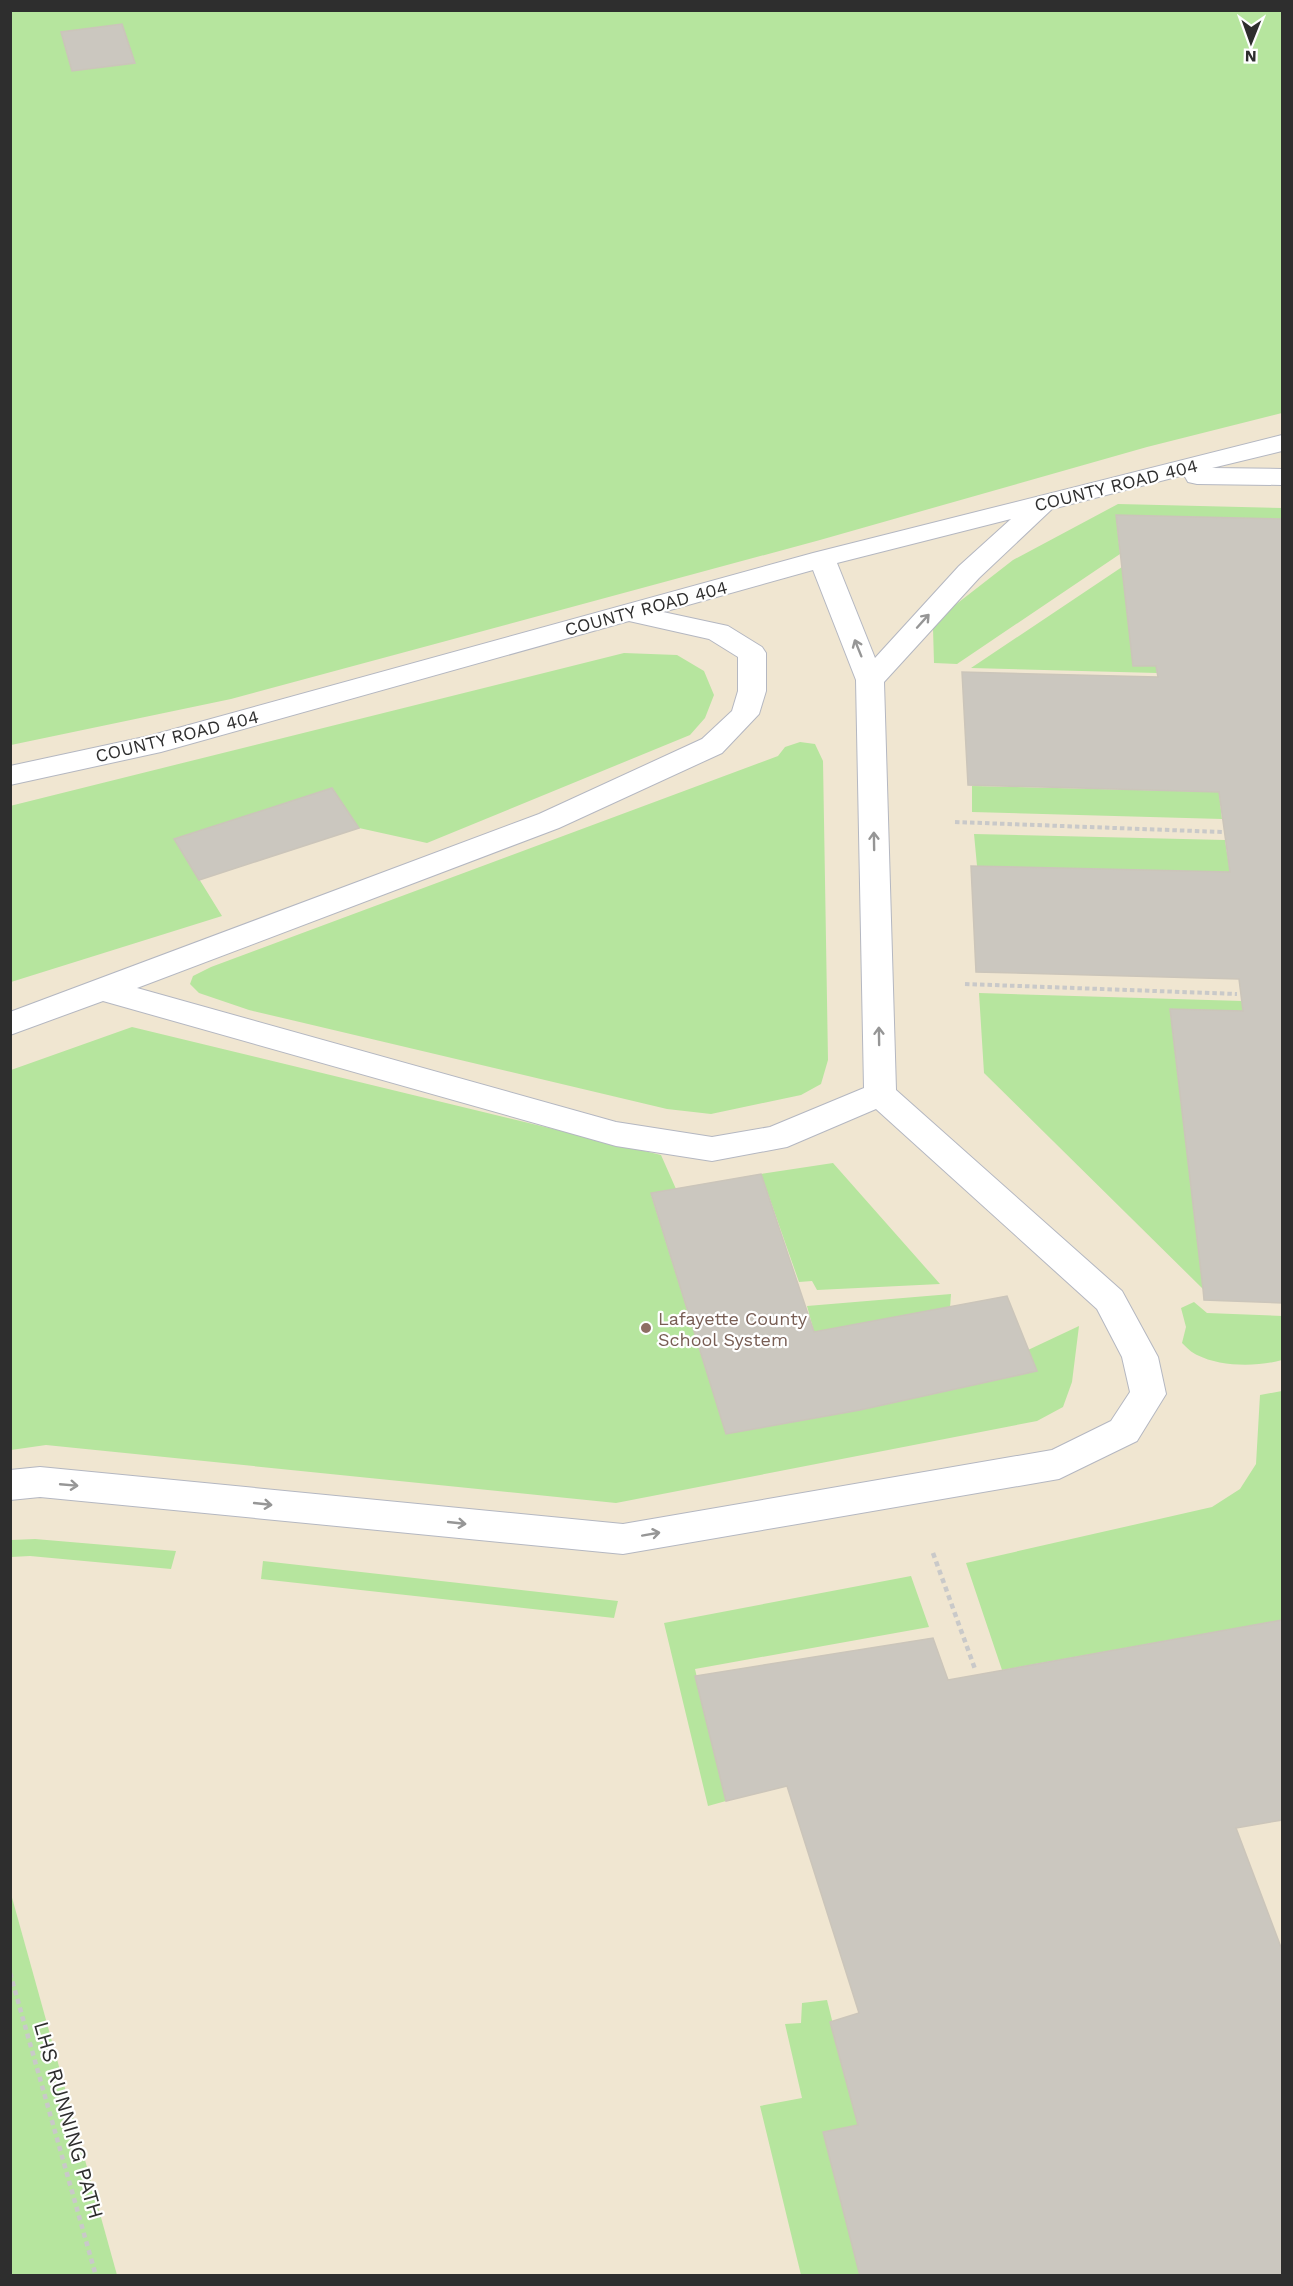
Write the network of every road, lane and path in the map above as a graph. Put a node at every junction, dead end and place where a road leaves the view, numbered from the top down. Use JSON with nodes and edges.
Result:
{"nodes":[{"id":1,"x":1282,"y":443,"type":"edge"},
{"id":2,"x":1150,"y":476,"type":"junction"},
{"id":3,"x":1282,"y":477,"type":"edge"},
{"id":4,"x":1045,"y":502,"type":"junction"},
{"id":5,"x":822,"y":560,"type":"junction"},
{"id":6,"x":629,"y":613,"type":"junction"},
{"id":7,"x":870,"y":680,"type":"junction"},
{"id":8,"x":10,"y":776,"type":"edge"},
{"id":9,"x":955,"y":822,"type":"dead end"},
{"id":10,"x":1222,"y":832,"type":"dead end"},
{"id":11,"x":965,"y":984,"type":"dead end"},
{"id":12,"x":104,"y":990,"type":"junction"},
{"id":13,"x":1237,"y":994,"type":"dead end"},
{"id":14,"x":10,"y":1024,"type":"edge"},
{"id":15,"x":880,"y":1094,"type":"junction"},
{"id":16,"x":10,"y":1485,"type":"edge"},
{"id":17,"x":933,"y":1553,"type":"dead end"},
{"id":18,"x":975,"y":1669,"type":"dead end"},
{"id":19,"x":10,"y":1973,"type":"edge"},
{"id":20,"x":96,"y":2276,"type":"edge"}],
"edges":[{"from":1,"to":2,"type":"street","name":"COUNTY ROAD 404"},
{"from":2,"to":3,"type":"street"},
{"from":2,"to":4,"type":"street","name":"COUNTY ROAD 404"},
{"from":4,"to":5,"type":"street","name":"COUNTY ROAD 404"},
{"from":7,"to":4,"type":"street","one_way":true},
{"from":5,"to":6,"type":"street","name":"COUNTY ROAD 404"},
{"from":7,"to":5,"type":"street","one_way":true},
{"from":6,"to":8,"type":"street","name":"COUNTY ROAD 404"},
{"from":6,"to":12,"type":"street"},
{"from":15,"to":7,"type":"street","one_way":true},
{"from":9,"to":10,"type":"path"},
{"from":11,"to":13,"type":"path"},
{"from":12,"to":14,"type":"street"},
{"from":12,"to":15,"type":"street"},
{"from":16,"to":15,"type":"street","one_way":true},
{"from":17,"to":18,"type":"path"},
{"from":19,"to":20,"type":"path","name":"LHS RUNNING PATH"}]}
